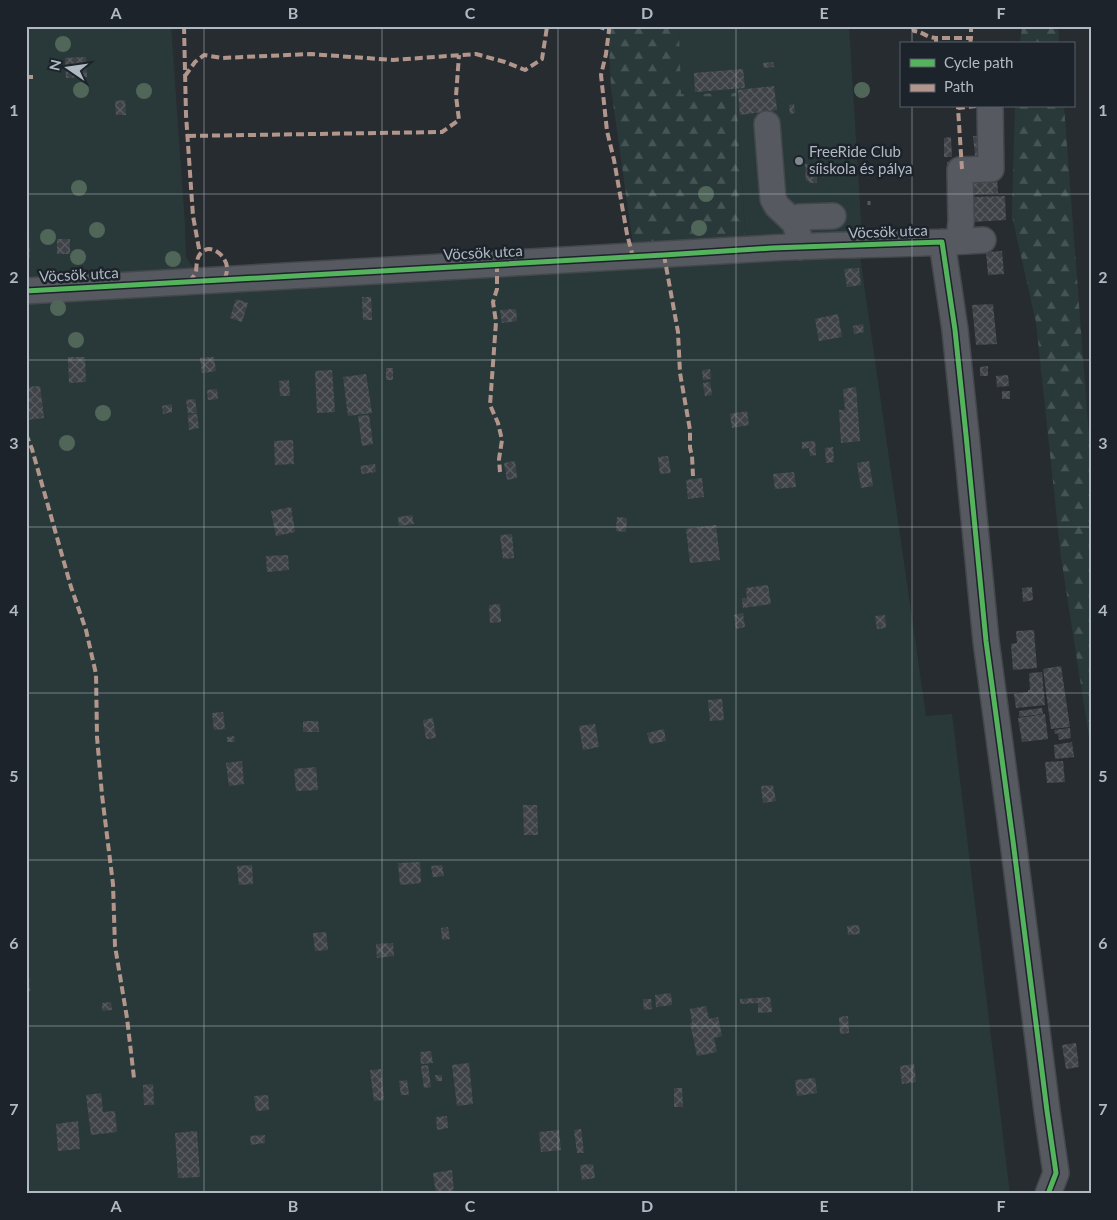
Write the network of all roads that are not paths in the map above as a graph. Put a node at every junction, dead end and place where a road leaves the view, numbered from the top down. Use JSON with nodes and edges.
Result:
{"nodes":[{"id":1,"x":990,"y":108,"type":"edge"},
{"id":2,"x":767,"y":124,"type":"dead end"},
{"id":3,"x":833,"y":216,"type":"dead end"},
{"id":4,"x":795,"y":223,"type":"junction"},
{"id":5,"x":961,"y":241,"type":"junction"},
{"id":6,"x":800,"y":247,"type":"junction"},
{"id":7,"x":26,"y":291,"type":"edge"},
{"id":8,"x":1048,"y":1194,"type":"edge"}],
"edges":[{"from":1,"to":5,"type":"street"},
{"from":2,"to":4,"type":"street"},
{"from":3,"to":4,"type":"street"},
{"from":4,"to":6,"type":"street"},
{"from":5,"to":6,"type":"street","name":"Vöcsök utca"},
{"from":5,"to":8,"type":"street"},
{"from":6,"to":7,"type":"street","name":"Vöcsök utca"}]}
